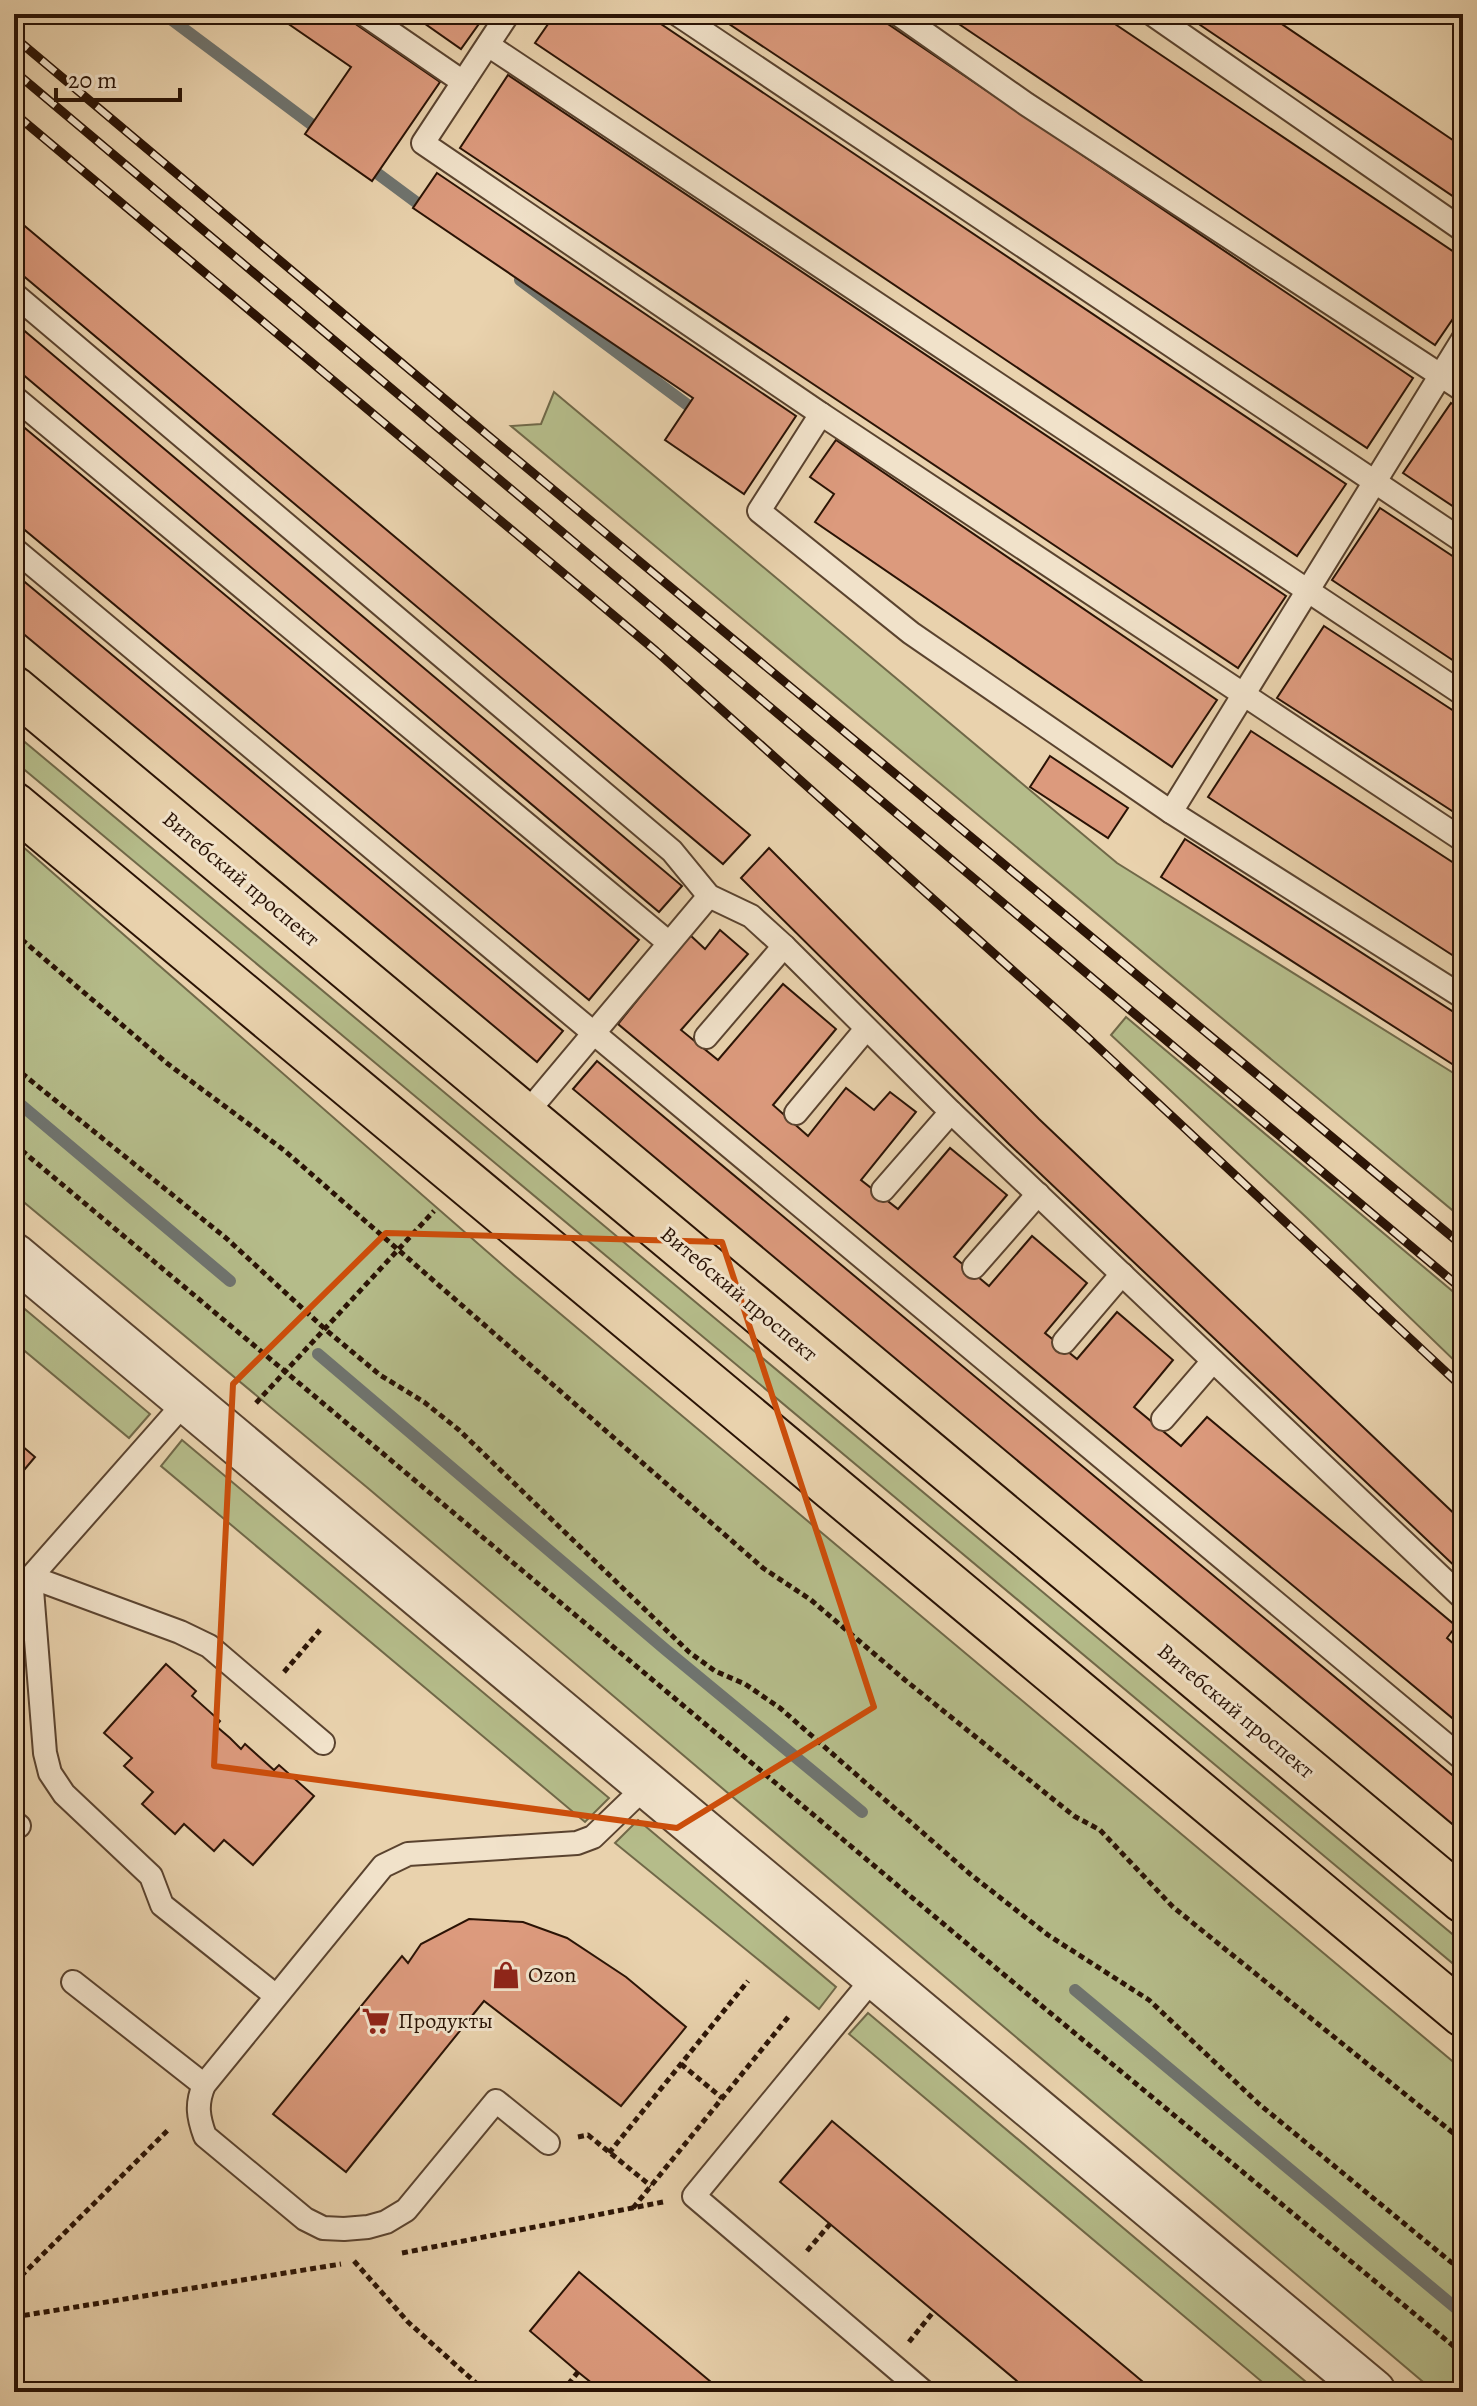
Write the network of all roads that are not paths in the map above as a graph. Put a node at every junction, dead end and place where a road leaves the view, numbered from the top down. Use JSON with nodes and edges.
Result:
{"nodes":[{"id":1,"x":364,"y":14,"type":"edge"},
{"id":2,"x":508,"y":14,"type":"edge"},
{"id":3,"x":677,"y":14,"type":"edge"},
{"id":4,"x":898,"y":14,"type":"edge"},
{"id":5,"x":1152,"y":14,"type":"edge"},
{"id":6,"x":488,"y":45,"type":"junction"},
{"id":7,"x":463,"y":82,"type":"junction"},
{"id":8,"x":1463,"y":230,"type":"edge"},
{"id":9,"x":14,"y":294,"type":"edge"},
{"id":10,"x":1463,"y":339,"type":"edge"},
{"id":11,"x":1439,"y":375,"type":"junction"},
{"id":12,"x":1463,"y":390,"type":"edge"},
{"id":13,"x":14,"y":397,"type":"edge"},
{"id":14,"x":821,"y":414,"type":"junction"},
{"id":15,"x":1373,"y":482,"type":"junction"},
{"id":16,"x":1463,"y":541,"type":"edge"},
{"id":17,"x":14,"y":549,"type":"edge"},
{"id":18,"x":1306,"y":590,"type":"junction"},
{"id":19,"x":14,"y":689,"type":"edge"},
{"id":20,"x":1463,"y":694,"type":"edge"},
{"id":21,"x":1243,"y":695,"type":"junction"},
{"id":22,"x":14,"y":805,"type":"edge"},
{"id":23,"x":1171,"y":812,"type":"junction"},
{"id":24,"x":1463,"y":840,"type":"edge"},
{"id":25,"x":709,"y":896,"type":"junction"},
{"id":26,"x":669,"y":943,"type":"junction"},
{"id":27,"x":784,"y":946,"type":"junction"},
{"id":28,"x":1463,"y":997,"type":"edge"},
{"id":29,"x":866,"y":1029,"type":"junction"},
{"id":30,"x":594,"y":1033,"type":"junction"},
{"id":31,"x":706,"y":1037,"type":"dead end"},
{"id":32,"x":951,"y":1112,"type":"junction"},
{"id":33,"x":796,"y":1113,"type":"dead end"},
{"id":34,"x":525,"y":1115,"type":"junction"},
{"id":35,"x":883,"y":1190,"type":"dead end"},
{"id":36,"x":1038,"y":1194,"type":"junction"},
{"id":37,"x":14,"y":1256,"type":"edge"},
{"id":38,"x":974,"y":1267,"type":"dead end"},
{"id":39,"x":1122,"y":1274,"type":"junction"},
{"id":40,"x":1064,"y":1342,"type":"dead end"},
{"id":41,"x":1213,"y":1361,"type":"junction"},
{"id":42,"x":187,"y":1400,"type":"junction"},
{"id":43,"x":1163,"y":1419,"type":"dead end"},
{"id":44,"x":31,"y":1577,"type":"junction"},
{"id":45,"x":14,"y":1596,"type":"edge"},
{"id":46,"x":1463,"y":1598,"type":"edge"},
{"id":47,"x":323,"y":1743,"type":"dead end"},
{"id":48,"x":1463,"y":1759,"type":"edge"},
{"id":49,"x":647,"y":1785,"type":"junction"},
{"id":50,"x":1463,"y":1900,"type":"edge"},
{"id":51,"x":875,"y":1976,"type":"junction"},
{"id":52,"x":73,"y":1982,"type":"dead end"},
{"id":53,"x":276,"y":1996,"type":"junction"},
{"id":54,"x":1463,"y":2014,"type":"edge"},
{"id":55,"x":201,"y":2092,"type":"junction"},
{"id":56,"x":548,"y":2143,"type":"road end"},
{"id":57,"x":924,"y":2392,"type":"edge"},
{"id":58,"x":1373,"y":2392,"type":"edge"}],
"edges":[{"from":1,"to":7,"type":"lane"},
{"from":2,"to":6,"type":"lane"},
{"from":3,"to":15,"type":"lane"},
{"from":4,"to":11,"type":"lane"},
{"from":5,"to":8,"type":"lane"},
{"from":6,"to":7,"type":"lane"},
{"from":6,"to":18,"type":"lane"},
{"from":7,"to":14,"type":"lane"},
{"from":9,"to":25,"type":"lane"},
{"from":10,"to":11,"type":"lane"},
{"from":11,"to":12,"type":"lane"},
{"from":11,"to":15,"type":"lane"},
{"from":13,"to":26,"type":"lane"},
{"from":14,"to":21,"type":"lane"},
{"from":14,"to":23,"type":"lane"},
{"from":15,"to":16,"type":"lane"},
{"from":15,"to":18,"type":"lane"},
{"from":17,"to":30,"type":"lane"},
{"from":18,"to":20,"type":"lane"},
{"from":18,"to":21,"type":"lane"},
{"from":19,"to":34,"type":"main road","name":"Витебский проспект"},
{"from":21,"to":23,"type":"lane"},
{"from":21,"to":24,"type":"lane"},
{"from":22,"to":54,"type":"main road"},
{"from":23,"to":28,"type":"lane"},
{"from":25,"to":26,"type":"lane"},
{"from":25,"to":27,"type":"lane"},
{"from":26,"to":30,"type":"lane"},
{"from":27,"to":29,"type":"lane"},
{"from":27,"to":31,"type":"lane"},
{"from":29,"to":32,"type":"lane"},
{"from":29,"to":33,"type":"lane"},
{"from":30,"to":34,"type":"lane"},
{"from":30,"to":48,"type":"lane"},
{"from":32,"to":35,"type":"lane"},
{"from":32,"to":36,"type":"lane"},
{"from":34,"to":50,"type":"main road","name":"Витебский проспект"},
{"from":36,"to":38,"type":"lane"},
{"from":36,"to":39,"type":"lane"},
{"from":37,"to":42,"type":"street"},
{"from":39,"to":40,"type":"lane"},
{"from":39,"to":41,"type":"lane"},
{"from":41,"to":43,"type":"lane"},
{"from":41,"to":46,"type":"lane"},
{"from":42,"to":44,"type":"lane"},
{"from":42,"to":49,"type":"street"},
{"from":44,"to":45,"type":"lane"},
{"from":44,"to":47,"type":"lane"},
{"from":44,"to":53,"type":"lane"},
{"from":49,"to":51,"type":"street"},
{"from":49,"to":53,"type":"lane"},
{"from":51,"to":57,"type":"lane"},
{"from":51,"to":58,"type":"street"},
{"from":52,"to":55,"type":"lane"},
{"from":53,"to":55,"type":"lane"},
{"from":55,"to":56,"type":"lane"}]}
